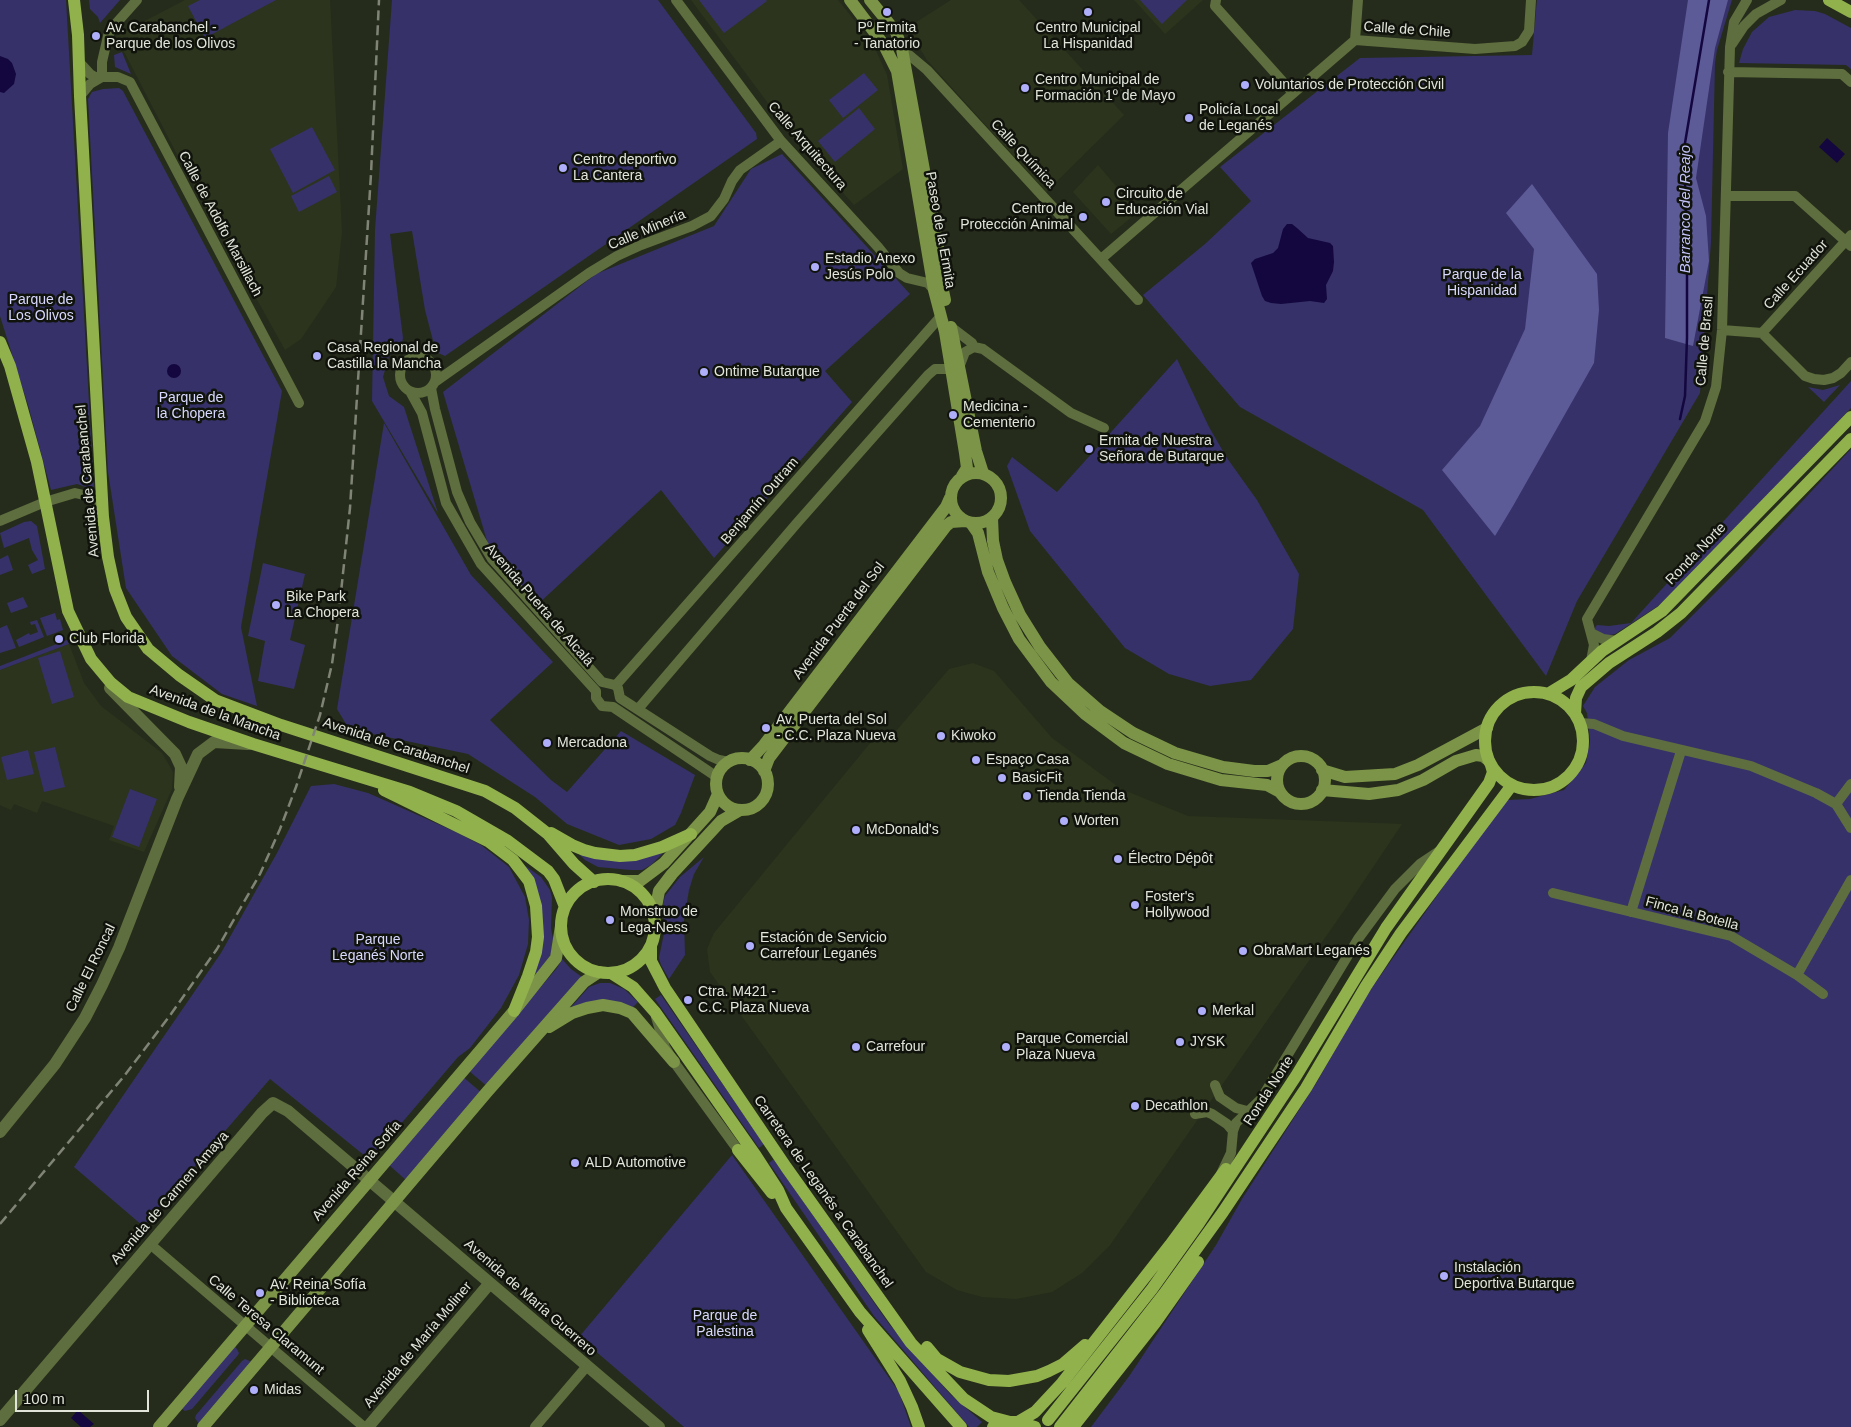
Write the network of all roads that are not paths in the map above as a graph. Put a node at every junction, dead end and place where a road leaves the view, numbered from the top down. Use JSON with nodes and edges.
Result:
{"nodes":[{"id":1,"x":74,"y":0,"type":"edge"},
{"id":2,"x":137,"y":0,"type":"edge"},
{"id":3,"x":676,"y":0,"type":"edge"},
{"id":4,"x":850,"y":0,"type":"edge"},
{"id":5,"x":870,"y":0,"type":"edge"},
{"id":6,"x":1216,"y":0,"type":"edge"},
{"id":7,"x":1358,"y":0,"type":"edge"},
{"id":8,"x":1530,"y":0,"type":"edge"},
{"id":9,"x":1747,"y":0,"type":"edge"},
{"id":10,"x":1781,"y":0,"type":"edge"},
{"id":11,"x":1829,"y":0,"type":"edge"},
{"id":12,"x":1851,"y":12,"type":"edge"},
{"id":13,"x":1355,"y":40,"type":"junction"},
{"id":14,"x":1730,"y":47,"type":"junction"},
{"id":15,"x":902,"y":49,"type":"junction"},
{"id":16,"x":79,"y":62,"type":"junction"},
{"id":17,"x":927,"y":70,"type":"junction"},
{"id":18,"x":1728,"y":72,"type":"junction"},
{"id":19,"x":102,"y":78,"type":"junction"},
{"id":20,"x":908,"y":80,"type":"junction"},
{"id":21,"x":1851,"y":82,"type":"edge"},
{"id":22,"x":1293,"y":93,"type":"junction"},
{"id":23,"x":80,"y":96,"type":"junction"},
{"id":24,"x":781,"y":141,"type":"junction"},
{"id":25,"x":1726,"y":196,"type":"junction"},
{"id":26,"x":1849,"y":241,"type":"edge"},
{"id":27,"x":1101,"y":259,"type":"junction"},
{"id":28,"x":934,"y":290,"type":"junction"},
{"id":29,"x":1138,"y":300,"type":"dead end"},
{"id":30,"x":941,"y":316,"type":"junction"},
{"id":31,"x":948,"y":330,"type":"junction"},
{"id":32,"x":1722,"y":330,"type":"junction"},
{"id":33,"x":1762,"y":333,"type":"junction"},
{"id":34,"x":925,"y":334,"type":"junction"},
{"id":35,"x":0,"y":342,"type":"edge"},
{"id":36,"x":974,"y":347,"type":"junction"},
{"id":37,"x":1851,"y":362,"type":"edge"},
{"id":38,"x":460,"y":364,"type":"junction"},
{"id":39,"x":955,"y":367,"type":"junction"},
{"id":40,"x":434,"y":368,"type":"junction"},
{"id":41,"x":433,"y":385,"type":"junction"},
{"id":42,"x":411,"y":393,"type":"junction"},
{"id":43,"x":299,"y":404,"type":"dead end"},
{"id":44,"x":1851,"y":417,"type":"edge"},
{"id":45,"x":1104,"y":428,"type":"dead end"},
{"id":46,"x":1851,"y":438,"type":"edge"},
{"id":47,"x":984,"y":473,"type":"junction"},
{"id":48,"x":962,"y":476,"type":"junction"},
{"id":49,"x":950,"y":498,"type":"junction"},
{"id":50,"x":45,"y":502,"type":"junction"},
{"id":51,"x":992,"y":518,"type":"junction"},
{"id":52,"x":0,"y":521,"type":"edge"},
{"id":53,"x":104,"y":522,"type":"junction"},
{"id":54,"x":968,"y":522,"type":"junction"},
{"id":55,"x":1591,"y":633,"type":"junction"},
{"id":56,"x":1617,"y":641,"type":"junction"},
{"id":57,"x":91,"y":659,"type":"junction"},
{"id":58,"x":1591,"y":661,"type":"junction"},
{"id":59,"x":611,"y":685,"type":"junction"},
{"id":60,"x":596,"y":692,"type":"junction"},
{"id":61,"x":1548,"y":694,"type":"junction"},
{"id":62,"x":620,"y":698,"type":"junction"},
{"id":63,"x":613,"y":707,"type":"junction"},
{"id":64,"x":638,"y":709,"type":"junction"},
{"id":65,"x":1577,"y":719,"type":"junction"},
{"id":66,"x":1487,"y":728,"type":"junction"},
{"id":67,"x":252,"y":744,"type":"junction"},
{"id":68,"x":1681,"y":751,"type":"junction"},
{"id":69,"x":750,"y":760,"type":"junction"},
{"id":70,"x":729,"y":762,"type":"junction"},
{"id":71,"x":1490,"y":763,"type":"junction"},
{"id":72,"x":1282,"y":765,"type":"junction"},
{"id":73,"x":1322,"y":770,"type":"junction"},
{"id":74,"x":764,"y":771,"type":"junction"},
{"id":75,"x":717,"y":777,"type":"junction"},
{"id":76,"x":362,"y":778,"type":"junction"},
{"id":77,"x":1851,"y":784,"type":"edge"},
{"id":78,"x":1512,"y":785,"type":"junction"},
{"id":79,"x":1322,"y":790,"type":"junction"},
{"id":80,"x":1280,"y":792,"type":"junction"},
{"id":81,"x":718,"y":794,"type":"junction"},
{"id":82,"x":177,"y":800,"type":"junction"},
{"id":83,"x":1836,"y":804,"type":"junction"},
{"id":84,"x":740,"y":810,"type":"junction"},
{"id":85,"x":534,"y":823,"type":"junction"},
{"id":86,"x":1851,"y":828,"type":"edge"},
{"id":87,"x":691,"y":834,"type":"junction"},
{"id":88,"x":1443,"y":848,"type":"junction"},
{"id":89,"x":1851,"y":880,"type":"edge"},
{"id":90,"x":622,"y":881,"type":"junction"},
{"id":91,"x":594,"y":882,"type":"junction"},
{"id":92,"x":1553,"y":893,"type":"dead end"},
{"id":93,"x":565,"y":907,"type":"junction"},
{"id":94,"x":1631,"y":912,"type":"junction"},
{"id":95,"x":654,"y":917,"type":"junction"},
{"id":96,"x":561,"y":926,"type":"junction"},
{"id":97,"x":650,"y":946,"type":"junction"},
{"id":98,"x":605,"y":973,"type":"junction"},
{"id":99,"x":1797,"y":975,"type":"junction"},
{"id":100,"x":1823,"y":994,"type":"dead end"},
{"id":101,"x":1344,"y":996,"type":"junction"},
{"id":102,"x":514,"y":1011,"type":"junction"},
{"id":103,"x":654,"y":1012,"type":"junction"},
{"id":104,"x":537,"y":1035,"type":"junction"},
{"id":105,"x":674,"y":1062,"type":"junction"},
{"id":106,"x":1215,"y":1085,"type":"dead end"},
{"id":107,"x":1247,"y":1112,"type":"junction"},
{"id":108,"x":1195,"y":1114,"type":"dead end"},
{"id":109,"x":1233,"y":1131,"type":"junction"},
{"id":110,"x":0,"y":1132,"type":"edge"},
{"id":111,"x":738,"y":1150,"type":"joint"},
{"id":112,"x":1219,"y":1179,"type":"junction"},
{"id":113,"x":370,"y":1180,"type":"junction"},
{"id":114,"x":382,"y":1191,"type":"joint"},
{"id":115,"x":394,"y":1201,"type":"junction"},
{"id":116,"x":786,"y":1208,"type":"junction"},
{"id":117,"x":1223,"y":1212,"type":"junction"},
{"id":118,"x":150,"y":1244,"type":"junction"},
{"id":119,"x":1146,"y":1276,"type":"junction"},
{"id":120,"x":490,"y":1283,"type":"junction"},
{"id":121,"x":881,"y":1301,"type":"junction"},
{"id":122,"x":860,"y":1312,"type":"junction"},
{"id":123,"x":246,"y":1326,"type":"junction"},
{"id":124,"x":271,"y":1348,"type":"junction"},
{"id":125,"x":1130,"y":1356,"type":"junction"},
{"id":126,"x":587,"y":1366,"type":"junction"},
{"id":127,"x":0,"y":1420,"type":"edge"},
{"id":128,"x":1048,"y":1420,"type":"dead end"},
{"id":129,"x":1014,"y":1422,"type":"junction"},
{"id":130,"x":162,"y":1426,"type":"edge"},
{"id":131,"x":203,"y":1427,"type":"edge"},
{"id":132,"x":366,"y":1427,"type":"edge"},
{"id":133,"x":535,"y":1427,"type":"edge"},
{"id":134,"x":659,"y":1427,"type":"edge"},
{"id":135,"x":919,"y":1427,"type":"edge"},
{"id":136,"x":961,"y":1427,"type":"edge"},
{"id":137,"x":993,"y":1427,"type":"edge"},
{"id":138,"x":1035,"y":1427,"type":"edge"},
{"id":139,"x":1060,"y":1427,"type":"edge"},
{"id":140,"x":1073,"y":1427,"type":"edge"},
{"id":141,"x":1082,"y":1427,"type":"edge"}],
"edges":[{"from":1,"to":16,"type":"main road","name":"Avenida de Carabanchel"},
{"from":2,"to":19,"type":"street"},
{"from":3,"to":24,"type":"street","name":"Calle Arquitectura"},
{"from":4,"to":28,"type":"main road","name":"Paseo de la Ermita"},
{"from":5,"to":15,"type":"main road","name":"Paseo de la Ermita"},
{"from":6,"to":22,"type":"street"},
{"from":7,"to":13,"type":"street"},
{"from":8,"to":13,"type":"street","name":"Calle de Chile"},
{"from":9,"to":14,"type":"street","name":"Calle de Brasil"},
{"from":10,"to":14,"type":"street","name":"Calle de Brasil"},
{"from":11,"to":12,"type":"main road"},
{"from":13,"to":22,"type":"street","name":"Calle de Chile"},
{"from":14,"to":18,"type":"street","name":"Calle de Brasil"},
{"from":15,"to":17,"type":"street","name":"Calle Química"},
{"from":15,"to":20,"type":"main road","name":"Paseo de la Ermita"},
{"from":16,"to":19,"type":"street"},
{"from":16,"to":23,"type":"main road","name":"Avenida de Carabanchel"},
{"from":17,"to":20,"type":"street"},
{"from":17,"to":27,"type":"street","name":"Calle Química"},
{"from":18,"to":21,"type":"street"},
{"from":18,"to":25,"type":"street","name":"Calle de Brasil"},
{"from":19,"to":23,"type":"street"},
{"from":19,"to":43,"type":"street","name":"Calle de Adolfo Marsillach"},
{"from":20,"to":31,"type":"main road","name":"Paseo de la Ermita"},
{"from":22,"to":27,"type":"street","name":"Calle de Chile"},
{"from":23,"to":53,"type":"main road","name":"Avenida de Carabanchel"},
{"from":24,"to":28,"type":"street","name":"Calle Arquitectura"},
{"from":24,"to":38,"type":"street","name":"Calle Minería"},
{"from":25,"to":26,"type":"street"},
{"from":25,"to":32,"type":"street","name":"Calle de Brasil"},
{"from":26,"to":33,"type":"street","name":"Calle Ecuador"},
{"from":27,"to":29,"type":"street","name":"Calle Química"},
{"from":28,"to":30,"type":"main road","name":"Paseo de la Ermita"},
{"from":30,"to":31,"type":"main road","name":"Paseo de la Ermita"},
{"from":30,"to":34,"type":"street","name":"Benjamín Outram"},
{"from":31,"to":34,"type":"street"},
{"from":31,"to":36,"type":"street"},
{"from":31,"to":39,"type":"main road","name":"Paseo de la Ermita"},
{"from":31,"to":39,"type":"main road","name":"Paseo de la Ermita"},
{"from":32,"to":33,"type":"street"},
{"from":32,"to":55,"type":"street","name":"Calle de Brasil"},
{"from":33,"to":37,"type":"street"},
{"from":34,"to":59,"type":"street","name":"Benjamín Outram"},
{"from":35,"to":50,"type":"main road","name":"Avenida de la Mancha"},
{"from":36,"to":39,"type":"street"},
{"from":36,"to":45,"type":"street"},
{"from":38,"to":40,"type":"street","name":"Calle Minería"},
{"from":38,"to":41,"type":"street","name":"Calle Minería"},
{"from":39,"to":47,"type":"main road","name":"Paseo de la Ermita"},
{"from":39,"to":48,"type":"main road","name":"Paseo de la Ermita"},
{"from":39,"to":64,"type":"street"},
{"from":40,"to":41,"type":"street"},
{"from":40,"to":42,"type":"street"},
{"from":41,"to":42,"type":"street"},
{"from":41,"to":59,"type":"street","name":"Avenida Puerta de Alcalá"},
{"from":42,"to":60,"type":"street","name":"Avenida Puerta de Alcalá"},
{"from":44,"to":56,"type":"main road","name":"Ronda Norte"},
{"from":46,"to":65,"type":"main road"},
{"from":47,"to":48,"type":"main road"},
{"from":47,"to":51,"type":"main road"},
{"from":48,"to":49,"type":"main road"},
{"from":49,"to":54,"type":"main road"},
{"from":49,"to":69,"type":"main road","name":"Avenida Puerta del Sol"},
{"from":50,"to":52,"type":"street"},
{"from":50,"to":53,"type":"street"},
{"from":50,"to":57,"type":"main road","name":"Avenida de la Mancha"},
{"from":51,"to":54,"type":"main road"},
{"from":51,"to":72,"type":"main road"},
{"from":53,"to":85,"type":"main road","name":"Avenida de Carabanchel"},
{"from":54,"to":74,"type":"main road","name":"Avenida Puerta del Sol"},
{"from":54,"to":80,"type":"main road"},
{"from":55,"to":56,"type":"street"},
{"from":55,"to":58,"type":"street","name":"Calle de Brasil"},
{"from":56,"to":58,"type":"main road","name":"Ronda Norte"},
{"from":57,"to":67,"type":"main road","name":"Avenida de la Mancha"},
{"from":57,"to":82,"type":"street","name":"Calle El Roncal"},
{"from":58,"to":61,"type":"main road","name":"Ronda Norte"},
{"from":59,"to":60,"type":"street"},
{"from":59,"to":62,"type":"street","name":"Avenida Puerta de Alcalá"},
{"from":60,"to":63,"type":"street","name":"Avenida Puerta de Alcalá"},
{"from":61,"to":65,"type":"main road"},
{"from":61,"to":66,"type":"main road"},
{"from":62,"to":63,"type":"street"},
{"from":62,"to":64,"type":"street"},
{"from":63,"to":75,"type":"street","name":"Avenida Puerta de Alcalá"},
{"from":64,"to":70,"type":"street"},
{"from":65,"to":68,"type":"street"},
{"from":65,"to":78,"type":"main road"},
{"from":66,"to":71,"type":"main road","name":"Ronda Norte"},
{"from":66,"to":73,"type":"main road"},
{"from":67,"to":76,"type":"main road","name":"Avenida de la Mancha"},
{"from":67,"to":82,"type":"street","name":"Calle El Roncal"},
{"from":68,"to":83,"type":"street"},
{"from":68,"to":94,"type":"street","name":"Finca la Botella"},
{"from":69,"to":70,"type":"main road"},
{"from":69,"to":74,"type":"main road"},
{"from":70,"to":75,"type":"main road"},
{"from":71,"to":78,"type":"main road"},
{"from":71,"to":79,"type":"main road"},
{"from":71,"to":88,"type":"main road","name":"Ronda Norte"},
{"from":72,"to":73,"type":"main road"},
{"from":72,"to":80,"type":"main road"},
{"from":73,"to":79,"type":"main road"},
{"from":74,"to":84,"type":"main road"},
{"from":75,"to":81,"type":"main road"},
{"from":76,"to":93,"type":"main road","name":"Avenida de la Mancha"},
{"from":76,"to":102,"type":"main road"},
{"from":77,"to":83,"type":"street"},
{"from":78,"to":117,"type":"main road","name":"Ronda Norte"},
{"from":79,"to":80,"type":"main road"},
{"from":81,"to":84,"type":"main road"},
{"from":81,"to":87,"type":"main road"},
{"from":82,"to":110,"type":"street","name":"Calle El Roncal"},
{"from":83,"to":86,"type":"street"},
{"from":84,"to":95,"type":"main road"},
{"from":85,"to":87,"type":"main road"},
{"from":85,"to":91,"type":"main road","name":"Avenida de Carabanchel"},
{"from":87,"to":90,"type":"main road"},
{"from":88,"to":101,"type":"main road","name":"Ronda Norte"},
{"from":88,"to":107,"type":"street"},
{"from":89,"to":99,"type":"street"},
{"from":90,"to":91,"type":"main road"},
{"from":90,"to":95,"type":"main road"},
{"from":91,"to":93,"type":"main road"},
{"from":92,"to":94,"type":"street","name":"Finca la Botella"},
{"from":93,"to":96,"type":"main road"},
{"from":94,"to":99,"type":"street","name":"Finca la Botella"},
{"from":95,"to":97,"type":"main road"},
{"from":96,"to":98,"type":"main road"},
{"from":96,"to":102,"type":"main road","name":"Avenida Reina Sofía"},
{"from":97,"to":98,"type":"main road"},
{"from":97,"to":121,"type":"main road","name":"Carretera de Leganés a Carabanchel"},
{"from":98,"to":103,"type":"main road"},
{"from":98,"to":104,"type":"main road"},
{"from":99,"to":100,"type":"street","name":"Finca la Botella"},
{"from":101,"to":112,"type":"main road"},
{"from":101,"to":128,"type":"main road","name":"Ronda Norte"},
{"from":102,"to":113,"type":"main road","name":"Avenida Reina Sofía"},
{"from":103,"to":105,"type":"street"},
{"from":103,"to":116,"type":"main road"},
{"from":104,"to":105,"type":"main road"},
{"from":104,"to":115,"type":"main road"},
{"from":105,"to":111,"type":"street"},
{"from":106,"to":107,"type":"street"},
{"from":107,"to":109,"type":"street"},
{"from":108,"to":109,"type":"street"},
{"from":109,"to":112,"type":"street"},
{"from":111,"to":116,"type":"main road"},
{"from":112,"to":119,"type":"main road"},
{"from":113,"to":114,"type":"street","name":"Avenida de Carmen Amaya"},
{"from":113,"to":118,"type":"street","name":"Avenida de Carmen Amaya"},
{"from":113,"to":123,"type":"main road","name":"Avenida Reina Sofía"},
{"from":114,"to":115,"type":"street","name":"Avenida de María Guerrero"},
{"from":115,"to":120,"type":"street","name":"Avenida de María Guerrero"},
{"from":115,"to":124,"type":"main road"},
{"from":116,"to":122,"type":"main road"},
{"from":117,"to":125,"type":"main road","name":"Ronda Norte"},
{"from":117,"to":139,"type":"main road","name":"Ronda Norte"},
{"from":118,"to":123,"type":"street","name":"Calle Teresa Claramunt"},
{"from":118,"to":127,"type":"street","name":"Avenida de Carmen Amaya"},
{"from":119,"to":121,"type":"main road"},
{"from":119,"to":129,"type":"main road"},
{"from":120,"to":126,"type":"street","name":"Avenida de María Guerrero"},
{"from":120,"to":132,"type":"street","name":"Avenida de María Moliner"},
{"from":121,"to":129,"type":"main road","name":"Carretera de Leganés a Carabanchel"},
{"from":122,"to":135,"type":"main road"},
{"from":122,"to":136,"type":"main road"},
{"from":123,"to":124,"type":"street","name":"Calle Teresa Claramunt"},
{"from":123,"to":130,"type":"main road","name":"Avenida Reina Sofía"},
{"from":124,"to":131,"type":"main road"},
{"from":124,"to":132,"type":"street","name":"Calle Teresa Claramunt"},
{"from":125,"to":140,"type":"main road","name":"Ronda Norte"},
{"from":125,"to":141,"type":"main road"},
{"from":126,"to":133,"type":"street"},
{"from":126,"to":134,"type":"street","name":"Avenida de María Guerrero"},
{"from":129,"to":137,"type":"main road"},
{"from":129,"to":138,"type":"main road","name":"Carretera de Leganés a Carabanchel"}]}
